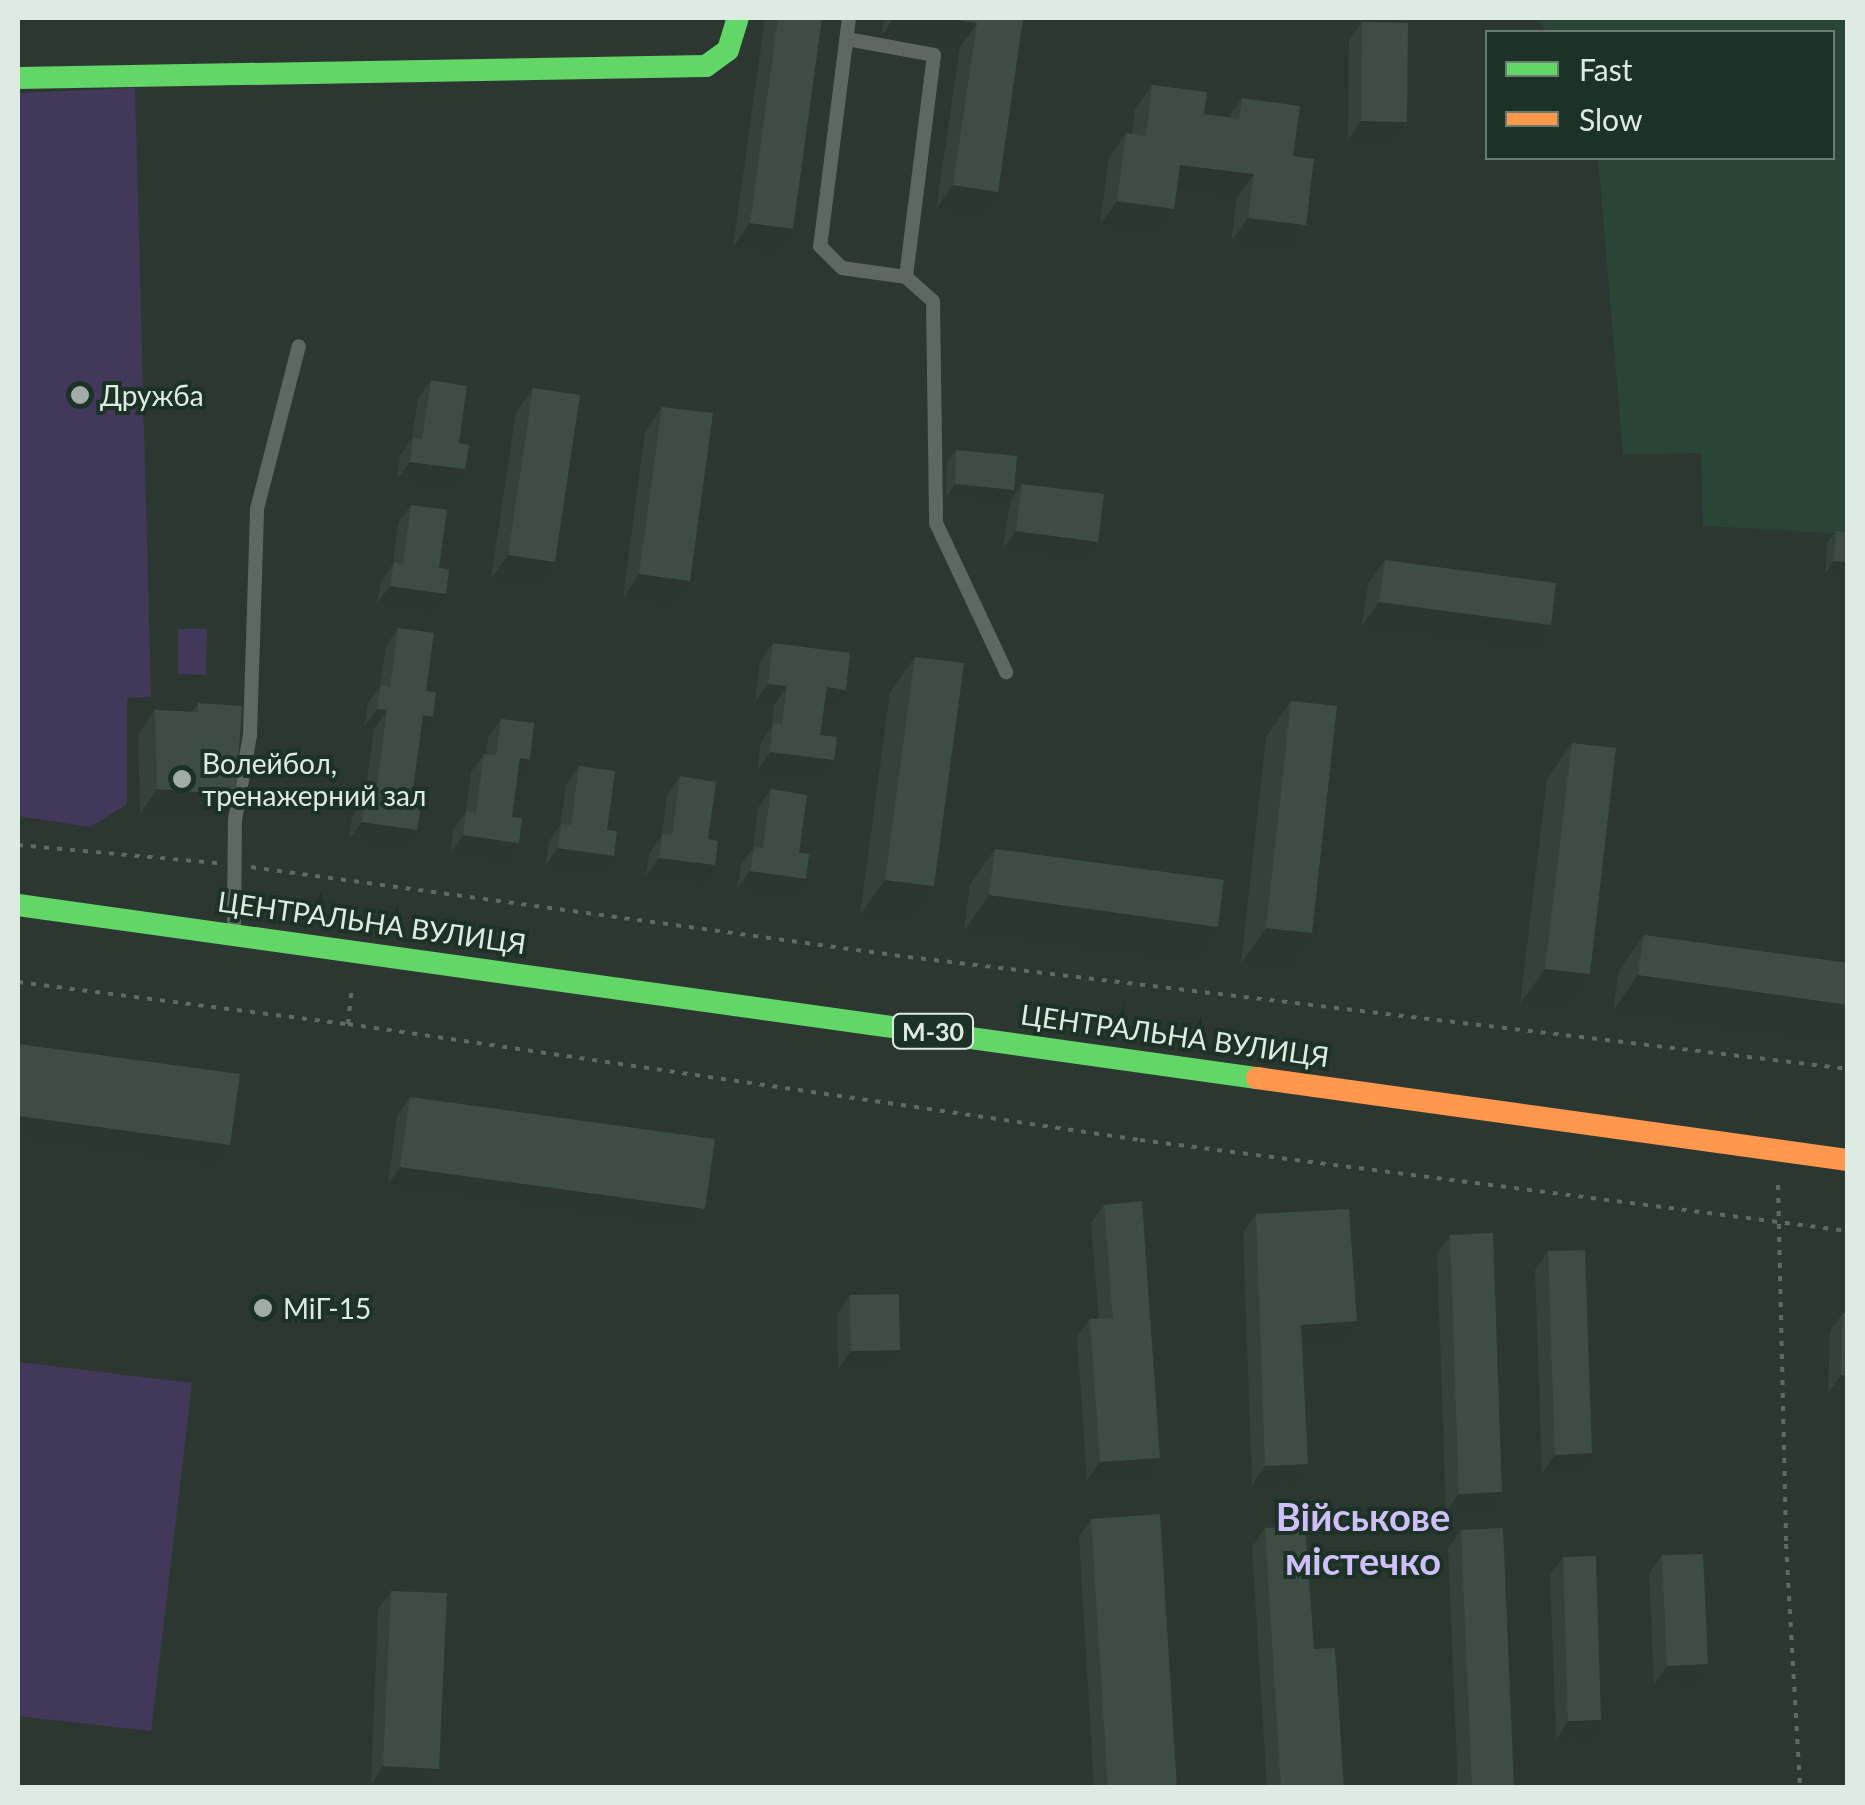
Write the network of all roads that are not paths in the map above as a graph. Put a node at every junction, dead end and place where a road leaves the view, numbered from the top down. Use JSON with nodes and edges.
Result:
{"nodes":[{"id":1,"x":738,"y":18,"type":"edge"},
{"id":2,"x":849,"y":18,"type":"edge"},
{"id":3,"x":847,"y":39,"type":"junction"},
{"id":4,"x":18,"y":78,"type":"edge"},
{"id":5,"x":906,"y":278,"type":"junction"},
{"id":6,"x":300,"y":346,"type":"dead end"},
{"id":7,"x":1006,"y":672,"type":"dead end"},
{"id":8,"x":18,"y":906,"type":"edge"},
{"id":9,"x":234,"y":934,"type":"junction"},
{"id":10,"x":1848,"y":1160,"type":"edge"}],
"edges":[{"from":1,"to":4,"type":"main road"},
{"from":2,"to":3,"type":"lane"},
{"from":3,"to":5,"type":"lane"},
{"from":3,"to":5,"type":"lane"},
{"from":5,"to":7,"type":"lane"},
{"from":6,"to":9,"type":"lane"},
{"from":8,"to":9,"type":"main road","name":"ЦЕНТРАЛЬНА ВУЛИЦЯ","number":"М-30"},
{"from":9,"to":10,"type":"main road","name":"ЦЕНТРАЛЬНА ВУЛИЦЯ","number":"М-30"}]}
